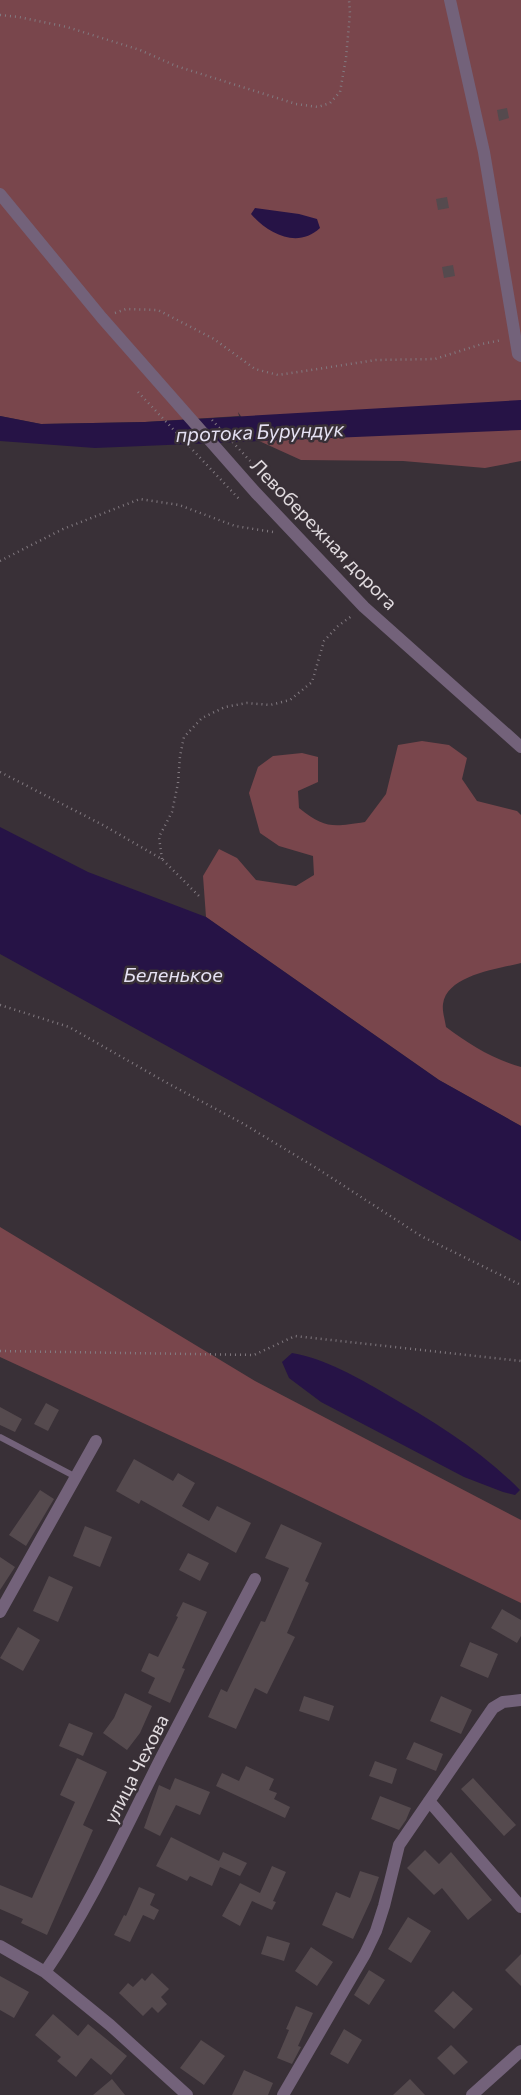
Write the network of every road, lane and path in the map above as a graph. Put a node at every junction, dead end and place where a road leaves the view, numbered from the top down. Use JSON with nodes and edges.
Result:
{"nodes":[{"id":1,"x":349,"y":0,"type":"edge"},
{"id":2,"x":450,"y":0,"type":"edge"},
{"id":3,"x":0,"y":15,"type":"edge"},
{"id":4,"x":0,"y":194,"type":"edge"},
{"id":5,"x":102,"y":318,"type":"junction"},
{"id":6,"x":516,"y":338,"type":"junction"},
{"id":7,"x":521,"y":356,"type":"edge"},
{"id":8,"x":138,"y":392,"type":"dead end"},
{"id":9,"x":209,"y":417,"type":"dead end"},
{"id":10,"x":267,"y":480,"type":"dead end"},
{"id":11,"x":241,"y":501,"type":"dead end"},
{"id":12,"x":297,"y":536,"type":"junction"},
{"id":13,"x":0,"y":561,"type":"edge"},
{"id":14,"x":364,"y":607,"type":"junction"},
{"id":15,"x":521,"y":747,"type":"edge"},
{"id":16,"x":0,"y":772,"type":"edge"},
{"id":17,"x":162,"y":859,"type":"junction"},
{"id":18,"x":200,"y":897,"type":"dead end"},
{"id":19,"x":0,"y":1005,"type":"edge"},
{"id":20,"x":521,"y":1285,"type":"edge"},
{"id":21,"x":0,"y":1351,"type":"edge"},
{"id":22,"x":521,"y":1362,"type":"edge"},
{"id":23,"x":0,"y":1437,"type":"edge"},
{"id":24,"x":96,"y":1441,"type":"dead end"},
{"id":25,"x":76,"y":1477,"type":"junction"},
{"id":26,"x":254,"y":1579,"type":"dead end"},
{"id":27,"x":0,"y":1612,"type":"edge"},
{"id":28,"x":521,"y":1700,"type":"edge"},
{"id":29,"x":429,"y":1801,"type":"junction"},
{"id":30,"x":521,"y":1907,"type":"edge"},
{"id":31,"x":0,"y":1946,"type":"edge"},
{"id":32,"x":45,"y":1972,"type":"junction"},
{"id":33,"x":521,"y":2051,"type":"edge"},
{"id":34,"x":187,"y":2095,"type":"edge"},
{"id":35,"x":283,"y":2095,"type":"edge"},
{"id":36,"x":472,"y":2095,"type":"edge"}],
"edges":[{"from":1,"to":3,"type":"path"},
{"from":2,"to":6,"type":"street"},
{"from":4,"to":5,"type":"street","name":"Левобережная дорога"},
{"from":5,"to":6,"type":"path"},
{"from":5,"to":12,"type":"street","name":"Левобережная дорога"},
{"from":6,"to":7,"type":"street"},
{"from":8,"to":11,"type":"path"},
{"from":9,"to":10,"type":"path"},
{"from":12,"to":13,"type":"path"},
{"from":12,"to":14,"type":"street","name":"Левобережная дорога"},
{"from":14,"to":15,"type":"street","name":"Левобережная дорога"},
{"from":14,"to":17,"type":"path"},
{"from":16,"to":17,"type":"path"},
{"from":17,"to":18,"type":"path"},
{"from":19,"to":20,"type":"path"},
{"from":21,"to":22,"type":"path"},
{"from":23,"to":25,"type":"lane"},
{"from":24,"to":25,"type":"street"},
{"from":25,"to":27,"type":"street"},
{"from":26,"to":32,"type":"street","name":"улица Чехова"},
{"from":28,"to":29,"type":"street"},
{"from":29,"to":30,"type":"street"},
{"from":29,"to":35,"type":"street"},
{"from":31,"to":32,"type":"street"},
{"from":32,"to":34,"type":"street"},
{"from":33,"to":36,"type":"street"}]}
